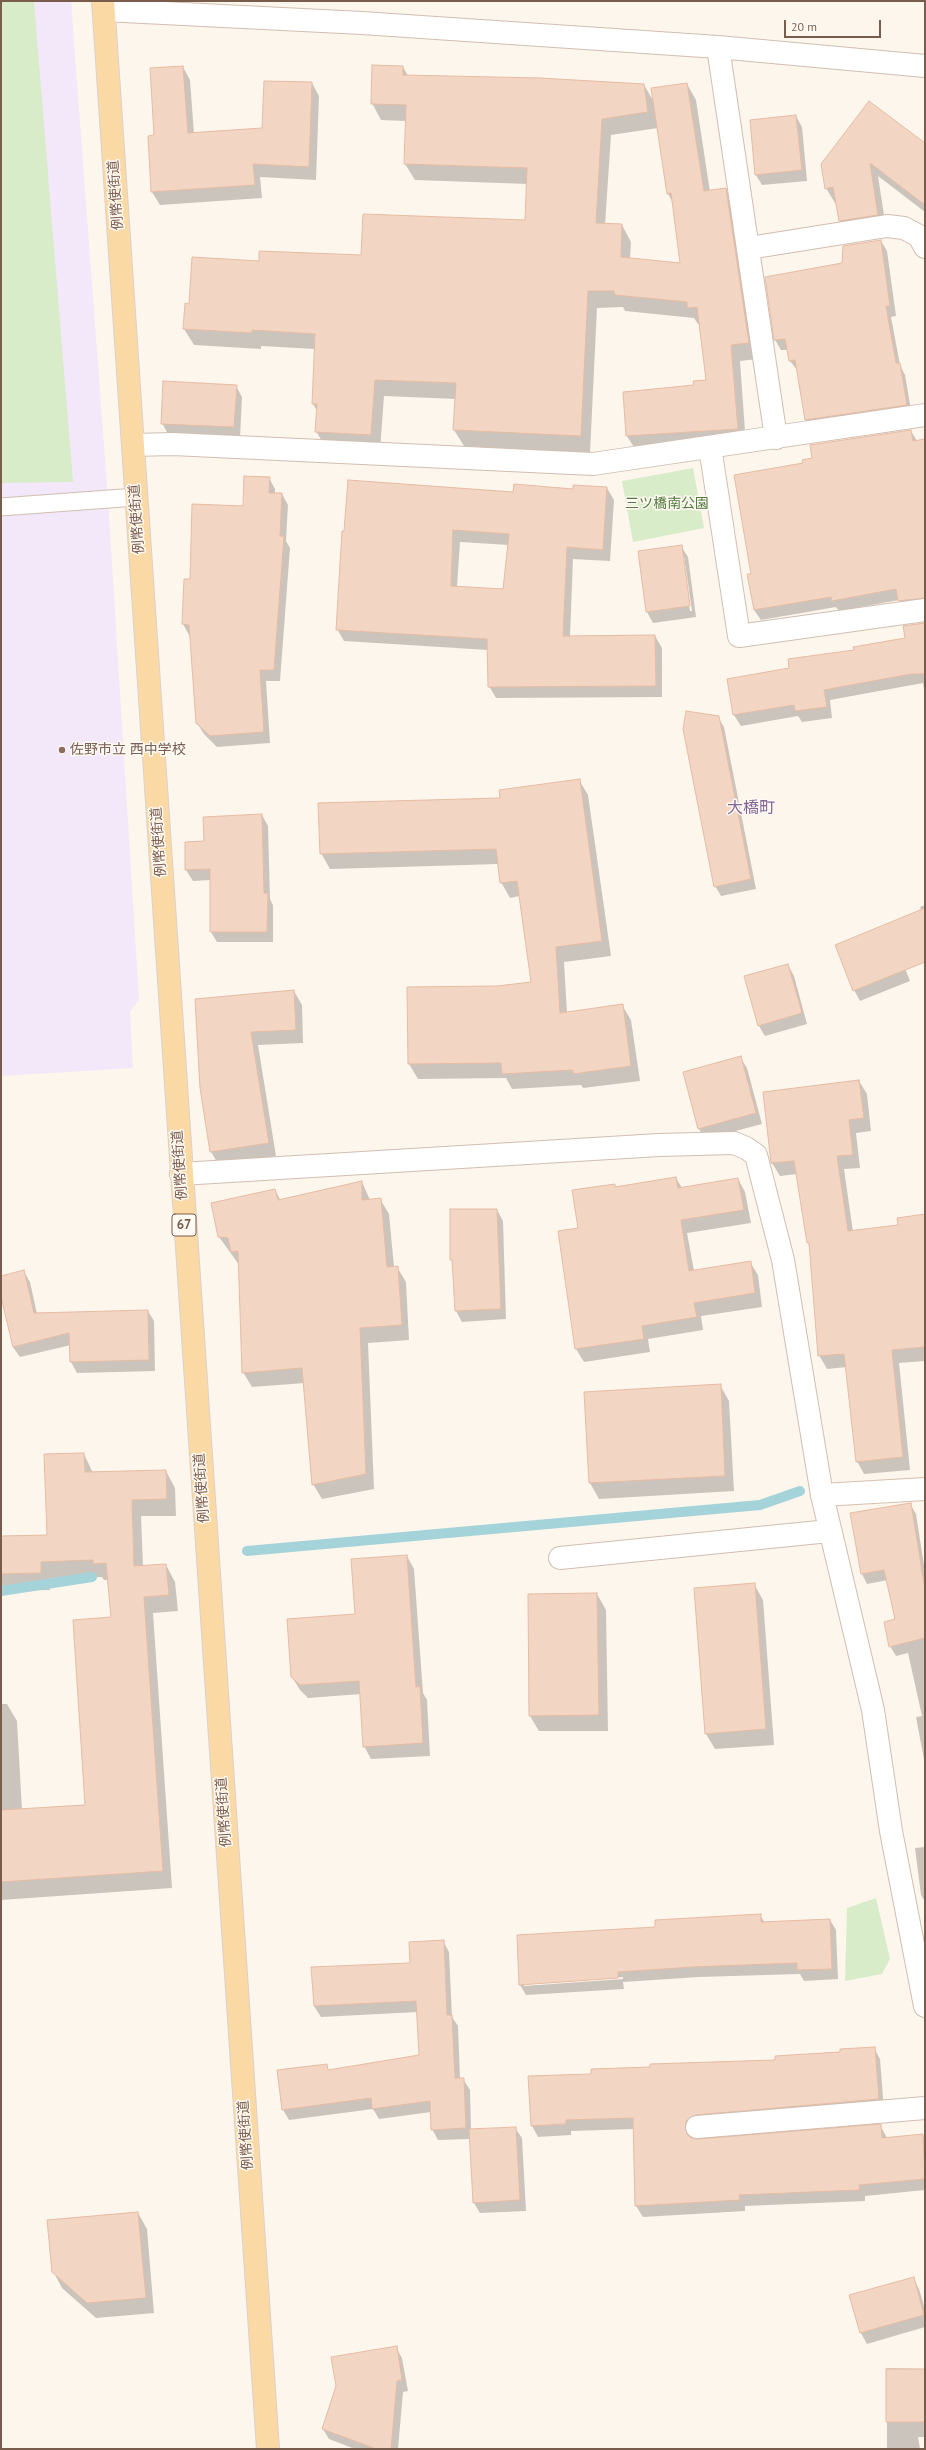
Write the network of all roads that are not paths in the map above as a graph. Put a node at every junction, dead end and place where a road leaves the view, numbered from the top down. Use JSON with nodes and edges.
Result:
{"nodes":[{"id":1,"x":104,"y":6,"type":"edge"},
{"id":2,"x":718,"y":47,"type":"junction"},
{"id":3,"x":925,"y":66,"type":"edge"},
{"id":4,"x":925,"y":247,"type":"edge"},
{"id":5,"x":749,"y":248,"type":"junction"},
{"id":6,"x":925,"y":414,"type":"edge"},
{"id":7,"x":776,"y":438,"type":"junction"},
{"id":8,"x":133,"y":445,"type":"junction"},
{"id":9,"x":710,"y":447,"type":"junction"},
{"id":10,"x":136,"y":497,"type":"junction"},
{"id":11,"x":1,"y":507,"type":"edge"},
{"id":12,"x":925,"y":610,"type":"edge"},
{"id":13,"x":181,"y":1174,"type":"junction"},
{"id":14,"x":925,"y":1489,"type":"edge"},
{"id":15,"x":822,"y":1495,"type":"junction"},
{"id":16,"x":829,"y":1531,"type":"junction"},
{"id":17,"x":560,"y":1558,"type":"dead end"},
{"id":18,"x":925,"y":2006,"type":"edge"},
{"id":19,"x":925,"y":2108,"type":"edge"},
{"id":20,"x":697,"y":2126,"type":"dead end"},
{"id":21,"x":268,"y":2449,"type":"edge"}],
"edges":[{"from":1,"to":2,"type":"street"},
{"from":1,"to":8,"type":"main road","name":"例幣使街道","number":"67"},
{"from":2,"to":3,"type":"street"},
{"from":2,"to":5,"type":"street"},
{"from":4,"to":5,"type":"street"},
{"from":5,"to":7,"type":"street"},
{"from":6,"to":7,"type":"street"},
{"from":7,"to":9,"type":"street"},
{"from":8,"to":9,"type":"street"},
{"from":8,"to":10,"type":"main road","name":"例幣使街道","number":"67"},
{"from":9,"to":12,"type":"street"},
{"from":10,"to":11,"type":"lane"},
{"from":10,"to":13,"type":"main road","name":"例幣使街道","number":"67"},
{"from":13,"to":15,"type":"street"},
{"from":13,"to":21,"type":"main road","name":"例幣使街道","number":"67"},
{"from":14,"to":15,"type":"street"},
{"from":15,"to":16,"type":"street"},
{"from":16,"to":17,"type":"street"},
{"from":16,"to":18,"type":"street"},
{"from":19,"to":20,"type":"street"}]}
